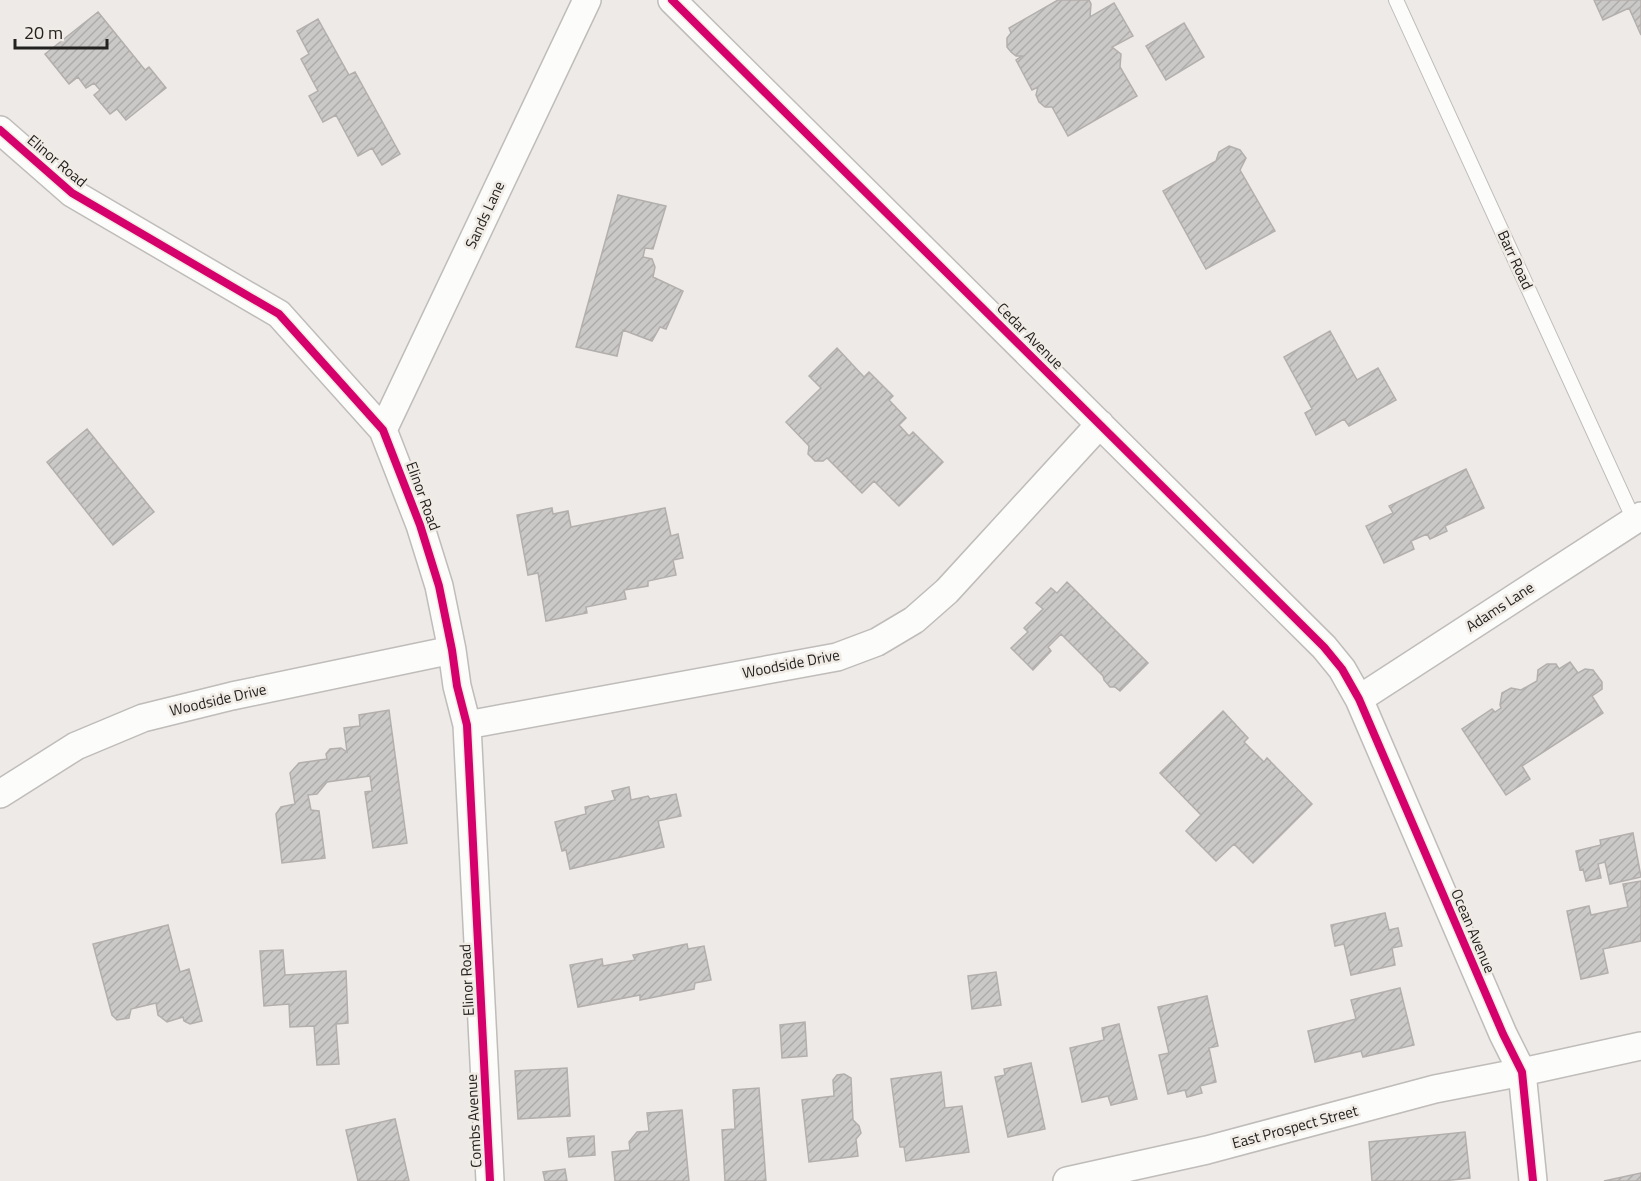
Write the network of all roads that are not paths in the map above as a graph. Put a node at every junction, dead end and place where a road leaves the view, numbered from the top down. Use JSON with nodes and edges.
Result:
{"nodes":[{"id":1,"x":587,"y":0,"type":"edge"},
{"id":2,"x":672,"y":0,"type":"edge"},
{"id":3,"x":1396,"y":0,"type":"edge"},
{"id":4,"x":0,"y":130,"type":"edge"},
{"id":5,"x":1100,"y":424,"type":"junction"},
{"id":6,"x":383,"y":430,"type":"junction"},
{"id":7,"x":1638,"y":518,"type":"edge"},
{"id":8,"x":452,"y":650,"type":"junction"},
{"id":9,"x":1359,"y":699,"type":"junction"},
{"id":10,"x":467,"y":725,"type":"junction"},
{"id":11,"x":0,"y":794,"type":"edge"},
{"id":12,"x":1641,"y":1046,"type":"edge"},
{"id":13,"x":485,"y":1060,"type":"joint"},
{"id":14,"x":1522,"y":1072,"type":"junction"},
{"id":15,"x":490,"y":1181,"type":"edge"},
{"id":16,"x":1067,"y":1181,"type":"edge"},
{"id":17,"x":1533,"y":1181,"type":"edge"}],
"edges":[{"from":1,"to":6,"type":"street","name":"Sands Lane"},
{"from":2,"to":5,"type":"street","name":"Cedar Avenue"},
{"from":3,"to":7,"type":"lane","name":"Barr Road"},
{"from":4,"to":6,"type":"street","name":"Elinor Road"},
{"from":5,"to":9,"type":"street","name":"Cedar Avenue"},
{"from":5,"to":10,"type":"street","name":"Woodside Drive"},
{"from":6,"to":8,"type":"street","name":"Elinor Road"},
{"from":7,"to":9,"type":"street","name":"Adams Lane"},
{"from":8,"to":10,"type":"street","name":"Elinor Road"},
{"from":8,"to":11,"type":"street","name":"Woodside Drive"},
{"from":9,"to":14,"type":"street","name":"Ocean Avenue"},
{"from":10,"to":13,"type":"street","name":"Elinor Road"},
{"from":12,"to":14,"type":"street","name":"East Prospect Street"},
{"from":13,"to":15,"type":"street","name":"Combs Avenue"},
{"from":14,"to":16,"type":"street","name":"East Prospect Street"},
{"from":14,"to":17,"type":"street","name":"Ocean Avenue"}]}
